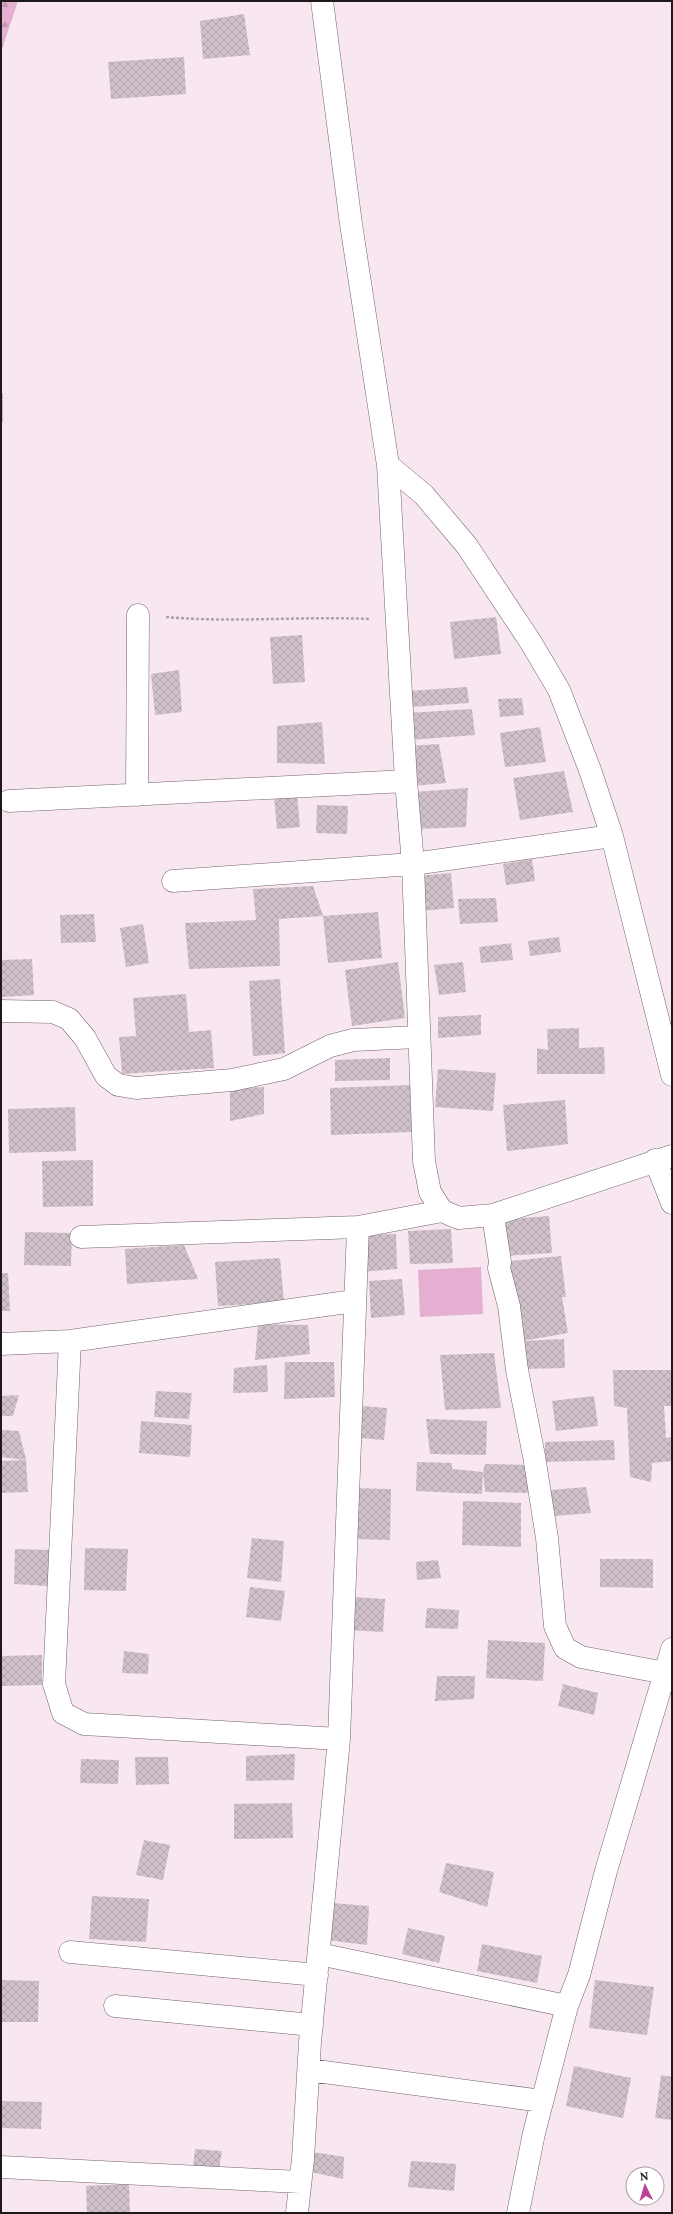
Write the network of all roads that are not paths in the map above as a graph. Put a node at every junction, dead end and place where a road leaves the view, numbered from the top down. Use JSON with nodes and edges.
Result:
{"nodes":[{"id":1,"x":322,"y":1,"type":"edge"},
{"id":2,"x":388,"y":465,"type":"junction"},
{"id":3,"x":138,"y":615,"type":"road end"},
{"id":4,"x":406,"y":781,"type":"junction"},
{"id":5,"x":137,"y":794,"type":"junction"},
{"id":6,"x":9,"y":801,"type":"dead end"},
{"id":7,"x":612,"y":836,"type":"junction"},
{"id":8,"x":412,"y":864,"type":"junction"},
{"id":9,"x":173,"y":881,"type":"dead end"},
{"id":10,"x":1,"y":1011,"type":"edge"},
{"id":11,"x":418,"y":1037,"type":"junction"},
{"id":12,"x":672,"y":1075,"type":"edge"},
{"id":13,"x":663,"y":1158,"type":"edge"},
{"id":14,"x":672,"y":1203,"type":"edge"},
{"id":15,"x":442,"y":1211,"type":"junction"},
{"id":16,"x":493,"y":1215,"type":"junction"},
{"id":17,"x":358,"y":1226,"type":"junction"},
{"id":18,"x":81,"y":1237,"type":"dead end"},
{"id":19,"x":354,"y":1301,"type":"junction"},
{"id":20,"x":70,"y":1341,"type":"junction"},
{"id":21,"x":1,"y":1344,"type":"edge"},
{"id":22,"x":672,"y":1649,"type":"edge"},
{"id":23,"x":665,"y":1673,"type":"junction"},
{"id":24,"x":338,"y":1739,"type":"junction"},
{"id":25,"x":70,"y":1952,"type":"dead end"},
{"id":26,"x":318,"y":1964,"type":"junction"},
{"id":27,"x":115,"y":2006,"type":"dead end"},
{"id":28,"x":567,"y":2006,"type":"junction"},
{"id":29,"x":312,"y":2025,"type":"junction"},
{"id":30,"x":309,"y":2070,"type":"junction"},
{"id":31,"x":542,"y":2101,"type":"junction"},
{"id":32,"x":1,"y":2167,"type":"edge"},
{"id":33,"x":300,"y":2182,"type":"junction"},
{"id":34,"x":296,"y":2213,"type":"edge"},
{"id":35,"x":518,"y":2213,"type":"edge"}],
"edges":[{"from":1,"to":2,"type":"street"},
{"from":2,"to":4,"type":"street"},
{"from":2,"to":7,"type":"street"},
{"from":3,"to":5,"type":"street"},
{"from":4,"to":5,"type":"street"},
{"from":4,"to":8,"type":"street"},
{"from":5,"to":6,"type":"street"},
{"from":7,"to":8,"type":"street"},
{"from":7,"to":12,"type":"street"},
{"from":8,"to":9,"type":"street"},
{"from":8,"to":11,"type":"street"},
{"from":10,"to":11,"type":"street"},
{"from":11,"to":15,"type":"street"},
{"from":13,"to":14,"type":"street"},
{"from":13,"to":16,"type":"street"},
{"from":15,"to":16,"type":"street"},
{"from":15,"to":17,"type":"street"},
{"from":16,"to":23,"type":"street"},
{"from":17,"to":18,"type":"street"},
{"from":17,"to":19,"type":"street"},
{"from":19,"to":20,"type":"street"},
{"from":19,"to":24,"type":"street"},
{"from":20,"to":21,"type":"street"},
{"from":20,"to":24,"type":"street"},
{"from":22,"to":23,"type":"street"},
{"from":23,"to":28,"type":"street"},
{"from":24,"to":26,"type":"street"},
{"from":25,"to":26,"type":"street"},
{"from":26,"to":28,"type":"street"},
{"from":26,"to":29,"type":"street"},
{"from":27,"to":29,"type":"street"},
{"from":28,"to":31,"type":"street"},
{"from":29,"to":30,"type":"street"},
{"from":30,"to":31,"type":"street"},
{"from":30,"to":33,"type":"street"},
{"from":31,"to":35,"type":"street"},
{"from":32,"to":33,"type":"street"},
{"from":33,"to":34,"type":"street"}]}
